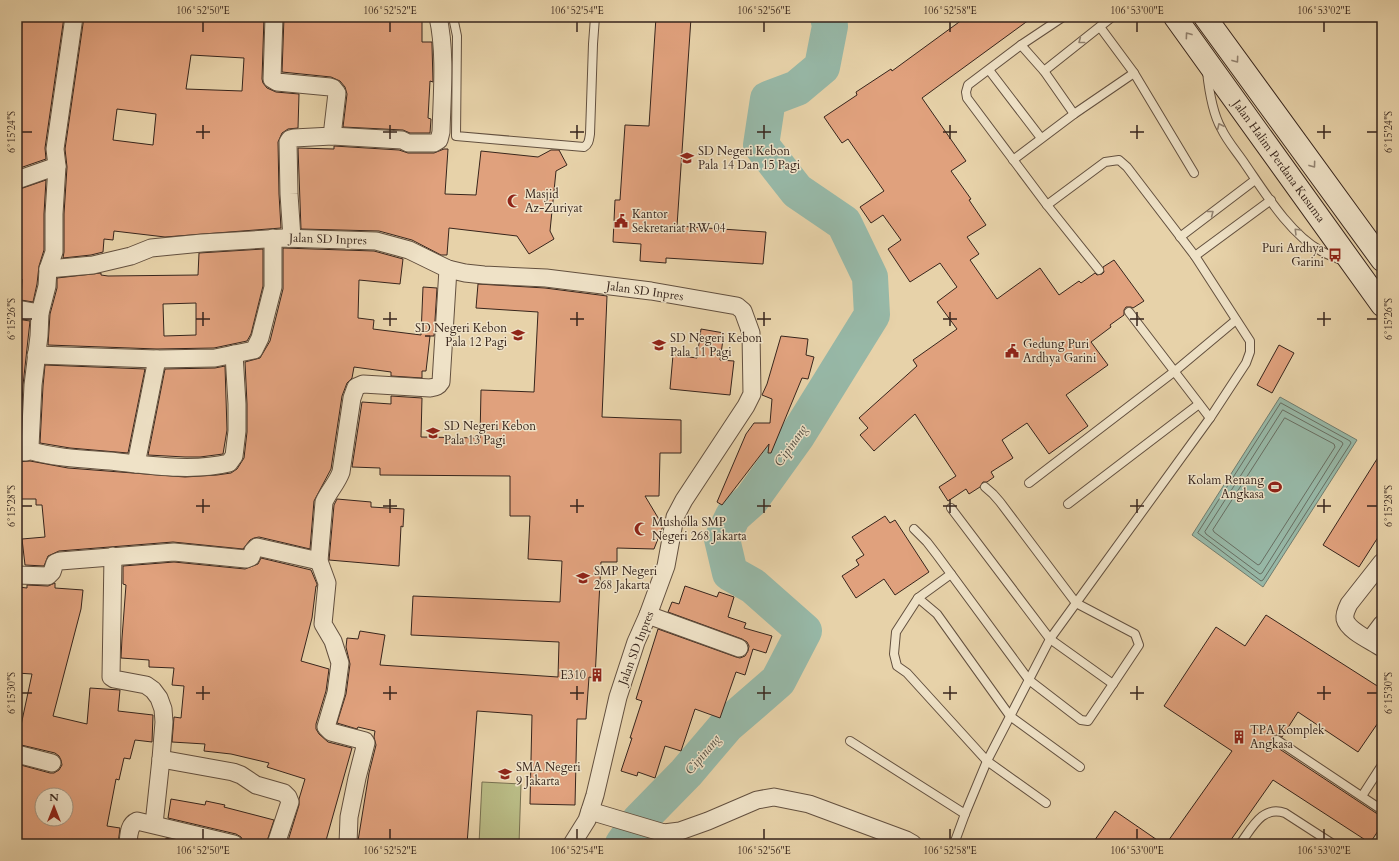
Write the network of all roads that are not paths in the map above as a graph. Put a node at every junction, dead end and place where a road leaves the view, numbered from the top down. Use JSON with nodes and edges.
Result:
{"nodes":[{"id":1,"x":74,"y":17,"type":"edge"},
{"id":2,"x":274,"y":17,"type":"edge"},
{"id":3,"x":438,"y":17,"type":"edge"},
{"id":4,"x":453,"y":17,"type":"edge"},
{"id":5,"x":595,"y":17,"type":"edge"},
{"id":6,"x":1063,"y":17,"type":"edge"},
{"id":7,"x":1112,"y":17,"type":"edge"},
{"id":8,"x":1175,"y":17,"type":"edge"},
{"id":9,"x":1207,"y":18,"type":"edge"},
{"id":10,"x":1100,"y":26,"type":"junction"},
{"id":11,"x":1021,"y":45,"type":"junction"},
{"id":12,"x":1205,"y":58,"type":"junction"},
{"id":13,"x":989,"y":70,"type":"junction"},
{"id":14,"x":1044,"y":71,"type":"junction"},
{"id":15,"x":1134,"y":73,"type":"junction"},
{"id":16,"x":1074,"y":114,"type":"junction"},
{"id":17,"x":332,"y":136,"type":"junction"},
{"id":18,"x":1041,"y":138,"type":"junction"},
{"id":19,"x":1013,"y":160,"type":"junction"},
{"id":20,"x":57,"y":166,"type":"junction"},
{"id":21,"x":1194,"y":174,"type":"dead end"},
{"id":22,"x":17,"y":180,"type":"edge"},
{"id":23,"x":1255,"y":180,"type":"junction"},
{"id":24,"x":1271,"y":200,"type":"junction"},
{"id":25,"x":1047,"y":205,"type":"junction"},
{"id":26,"x":1180,"y":237,"type":"junction"},
{"id":27,"x":273,"y":238,"type":"junction"},
{"id":28,"x":292,"y":238,"type":"junction"},
{"id":29,"x":1194,"y":256,"type":"junction"},
{"id":30,"x":1382,"y":260,"type":"edge"},
{"id":31,"x":1353,"y":265,"type":"junction"},
{"id":32,"x":48,"y":269,"type":"junction"},
{"id":33,"x":448,"y":269,"type":"junction"},
{"id":34,"x":1099,"y":270,"type":"dead end"},
{"id":35,"x":1382,"y":305,"type":"edge"},
{"id":36,"x":17,"y":309,"type":"edge"},
{"id":37,"x":1129,"y":312,"type":"dead end"},
{"id":38,"x":40,"y":313,"type":"junction"},
{"id":39,"x":1236,"y":320,"type":"junction"},
{"id":40,"x":234,"y":354,"type":"junction"},
{"id":41,"x":36,"y":355,"type":"junction"},
{"id":42,"x":157,"y":359,"type":"junction"},
{"id":43,"x":1175,"y":371,"type":"junction"},
{"id":44,"x":1199,"y":404,"type":"junction"},
{"id":45,"x":1210,"y":418,"type":"junction"},
{"id":46,"x":23,"y":451,"type":"edge"},
{"id":47,"x":136,"y":464,"type":"junction"},
{"id":48,"x":1029,"y":483,"type":"dead end"},
{"id":49,"x":984,"y":487,"type":"dead end"},
{"id":50,"x":1068,"y":504,"type":"dead end"},
{"id":51,"x":951,"y":508,"type":"dead end"},
{"id":52,"x":914,"y":529,"type":"dead end"},
{"id":53,"x":113,"y":556,"type":"junction"},
{"id":54,"x":319,"y":561,"type":"junction"},
{"id":55,"x":1381,"y":564,"type":"edge"},
{"id":56,"x":951,"y":574,"type":"junction"},
{"id":57,"x":17,"y":575,"type":"edge"},
{"id":58,"x":918,"y":598,"type":"junction"},
{"id":59,"x":1076,"y":603,"type":"junction"},
{"id":60,"x":648,"y":615,"type":"junction"},
{"id":61,"x":1382,"y":624,"type":"edge"},
{"id":62,"x":1050,"y":639,"type":"junction"},
{"id":63,"x":1376,"y":644,"type":"edge"},
{"id":64,"x":739,"y":648,"type":"dead end"},
{"id":65,"x":1029,"y":680,"type":"junction"},
{"id":66,"x":1113,"y":684,"type":"junction"},
{"id":67,"x":1010,"y":716,"type":"junction"},
{"id":68,"x":1277,"y":740,"type":"dead end"},
{"id":69,"x":850,"y":741,"type":"dead end"},
{"id":70,"x":17,"y":754,"type":"edge"},
{"id":71,"x":161,"y":759,"type":"junction"},
{"id":72,"x":987,"y":761,"type":"junction"},
{"id":73,"x":52,"y":763,"type":"dead end"},
{"id":74,"x":1382,"y":765,"type":"edge"},
{"id":75,"x":1080,"y":767,"type":"dead end"},
{"id":76,"x":1362,"y":796,"type":"junction"},
{"id":77,"x":1046,"y":803,"type":"dead end"},
{"id":78,"x":1382,"y":810,"type":"edge"},
{"id":79,"x":596,"y":813,"type":"junction"},
{"id":80,"x":965,"y":814,"type":"junction"},
{"id":81,"x":154,"y":824,"type":"junction"},
{"id":82,"x":128,"y":844,"type":"edge"},
{"id":83,"x":234,"y":844,"type":"edge"},
{"id":84,"x":276,"y":844,"type":"edge"},
{"id":85,"x":348,"y":844,"type":"edge"},
{"id":86,"x":572,"y":844,"type":"edge"},
{"id":87,"x":913,"y":844,"type":"edge"},
{"id":88,"x":954,"y":844,"type":"edge"},
{"id":89,"x":1240,"y":844,"type":"edge"},
{"id":90,"x":1333,"y":844,"type":"edge"}],
"edges":[{"from":1,"to":20,"type":"street"},
{"from":2,"to":17,"type":"street"},
{"from":3,"to":17,"type":"street"},
{"from":4,"to":5,"type":"lane"},
{"from":6,"to":11,"type":"lane"},
{"from":7,"to":10,"type":"lane"},
{"from":12,"to":8,"type":"street","name":"Jalan Halim Perdana Kusuma","one_way":true},
{"from":9,"to":30,"type":"street","name":"Jalan Halim Perdana Kusuma","one_way":true},
{"from":10,"to":14,"type":"lane","one_way":true},
{"from":10,"to":15,"type":"lane"},
{"from":11,"to":13,"type":"lane"},
{"from":11,"to":14,"type":"lane"},
{"from":23,"to":12,"type":"lane","one_way":true},
{"from":12,"to":31,"type":"street","name":"Jalan Halim Perdana Kusuma"},
{"from":13,"to":18,"type":"lane"},
{"from":13,"to":19,"type":"lane"},
{"from":14,"to":16,"type":"lane"},
{"from":15,"to":16,"type":"lane"},
{"from":15,"to":21,"type":"lane"},
{"from":16,"to":18,"type":"lane"},
{"from":17,"to":28,"type":"street"},
{"from":18,"to":19,"type":"lane"},
{"from":19,"to":25,"type":"lane"},
{"from":20,"to":22,"type":"street"},
{"from":20,"to":32,"type":"street"},
{"from":23,"to":24,"type":"lane"},
{"from":26,"to":23,"type":"lane","one_way":true},
{"from":24,"to":29,"type":"lane"},
{"from":31,"to":24,"type":"lane","one_way":true},
{"from":25,"to":26,"type":"lane"},
{"from":25,"to":34,"type":"lane"},
{"from":26,"to":29,"type":"lane"},
{"from":27,"to":28,"type":"street","name":"Jalan SD Inpres"},
{"from":27,"to":32,"type":"street","name":"Jalan SD Inpres"},
{"from":27,"to":40,"type":"street"},
{"from":28,"to":33,"type":"street","name":"Jalan SD Inpres"},
{"from":29,"to":39,"type":"lane"},
{"from":31,"to":35,"type":"street","name":"Jalan Halim Perdana Kusuma"},
{"from":32,"to":38,"type":"street"},
{"from":33,"to":54,"type":"street"},
{"from":33,"to":60,"type":"street","name":"Jalan SD Inpres"},
{"from":36,"to":38,"type":"street"},
{"from":37,"to":43,"type":"lane"},
{"from":38,"to":41,"type":"street"},
{"from":39,"to":43,"type":"lane"},
{"from":39,"to":45,"type":"lane"},
{"from":40,"to":42,"type":"street"},
{"from":40,"to":47,"type":"street"},
{"from":41,"to":42,"type":"street"},
{"from":41,"to":46,"type":"street"},
{"from":42,"to":47,"type":"street"},
{"from":43,"to":44,"type":"lane"},
{"from":43,"to":48,"type":"lane"},
{"from":44,"to":45,"type":"lane"},
{"from":44,"to":50,"type":"lane"},
{"from":45,"to":59,"type":"lane"},
{"from":46,"to":47,"type":"street"},
{"from":49,"to":59,"type":"lane"},
{"from":51,"to":62,"type":"lane"},
{"from":52,"to":56,"type":"lane"},
{"from":53,"to":54,"type":"street"},
{"from":53,"to":57,"type":"street"},
{"from":53,"to":71,"type":"street"},
{"from":54,"to":85,"type":"street"},
{"from":55,"to":63,"type":"street"},
{"from":56,"to":58,"type":"lane"},
{"from":56,"to":65,"type":"lane"},
{"from":58,"to":67,"type":"lane"},
{"from":58,"to":72,"type":"lane"},
{"from":59,"to":62,"type":"lane"},
{"from":59,"to":66,"type":"lane"},
{"from":60,"to":64,"type":"street"},
{"from":60,"to":79,"type":"street","name":"Jalan SD Inpres"},
{"from":61,"to":63,"type":"street"},
{"from":62,"to":65,"type":"lane"},
{"from":62,"to":66,"type":"lane"},
{"from":65,"to":66,"type":"lane"},
{"from":65,"to":67,"type":"lane"},
{"from":67,"to":72,"type":"lane"},
{"from":67,"to":75,"type":"lane"},
{"from":68,"to":76,"type":"lane"},
{"from":69,"to":80,"type":"lane"},
{"from":70,"to":73,"type":"street"},
{"from":71,"to":81,"type":"street"},
{"from":71,"to":84,"type":"street"},
{"from":72,"to":77,"type":"lane"},
{"from":72,"to":80,"type":"lane"},
{"from":74,"to":76,"type":"lane"},
{"from":76,"to":78,"type":"lane"},
{"from":79,"to":86,"type":"street","name":"Jalan SD Inpres"},
{"from":79,"to":87,"type":"street"},
{"from":80,"to":88,"type":"lane"},
{"from":81,"to":82,"type":"street"},
{"from":81,"to":83,"type":"street"},
{"from":89,"to":90,"type":"lane"}]}
